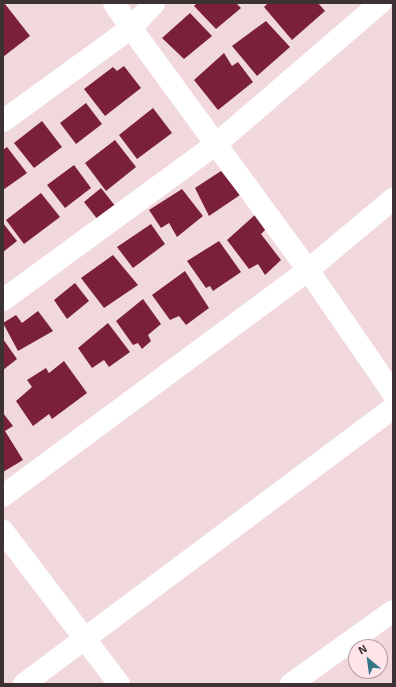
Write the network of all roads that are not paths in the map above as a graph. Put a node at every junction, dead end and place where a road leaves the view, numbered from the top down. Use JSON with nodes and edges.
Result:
{"nodes":[{"id":1,"x":114,"y":3,"type":"edge"},
{"id":2,"x":154,"y":3,"type":"edge"},
{"id":3,"x":380,"y":3,"type":"edge"},
{"id":4,"x":130,"y":28,"type":"junction"},
{"id":5,"x":3,"y":121,"type":"edge"},
{"id":6,"x":216,"y":145,"type":"junction"},
{"id":7,"x":393,"y":198,"type":"edge"},
{"id":8,"x":308,"y":270,"type":"junction"},
{"id":9,"x":3,"y":300,"type":"edge"},
{"id":10,"x":393,"y":393,"type":"edge"},
{"id":11,"x":393,"y":408,"type":"edge"},
{"id":12,"x":3,"y":496,"type":"edge"},
{"id":13,"x":3,"y":531,"type":"edge"},
{"id":14,"x":393,"y":611,"type":"edge"},
{"id":15,"x":83,"y":639,"type":"junction"},
{"id":16,"x":24,"y":684,"type":"edge"},
{"id":17,"x":118,"y":684,"type":"edge"},
{"id":18,"x":291,"y":684,"type":"edge"}],
"edges":[{"from":1,"to":4,"type":"street"},
{"from":2,"to":4,"type":"street"},
{"from":3,"to":6,"type":"street"},
{"from":4,"to":5,"type":"street"},
{"from":4,"to":6,"type":"street"},
{"from":6,"to":8,"type":"street"},
{"from":6,"to":9,"type":"street"},
{"from":7,"to":8,"type":"street"},
{"from":8,"to":10,"type":"street"},
{"from":8,"to":12,"type":"street"},
{"from":11,"to":15,"type":"street"},
{"from":13,"to":15,"type":"street"},
{"from":14,"to":18,"type":"street"},
{"from":15,"to":16,"type":"street"},
{"from":15,"to":17,"type":"street"}]}
